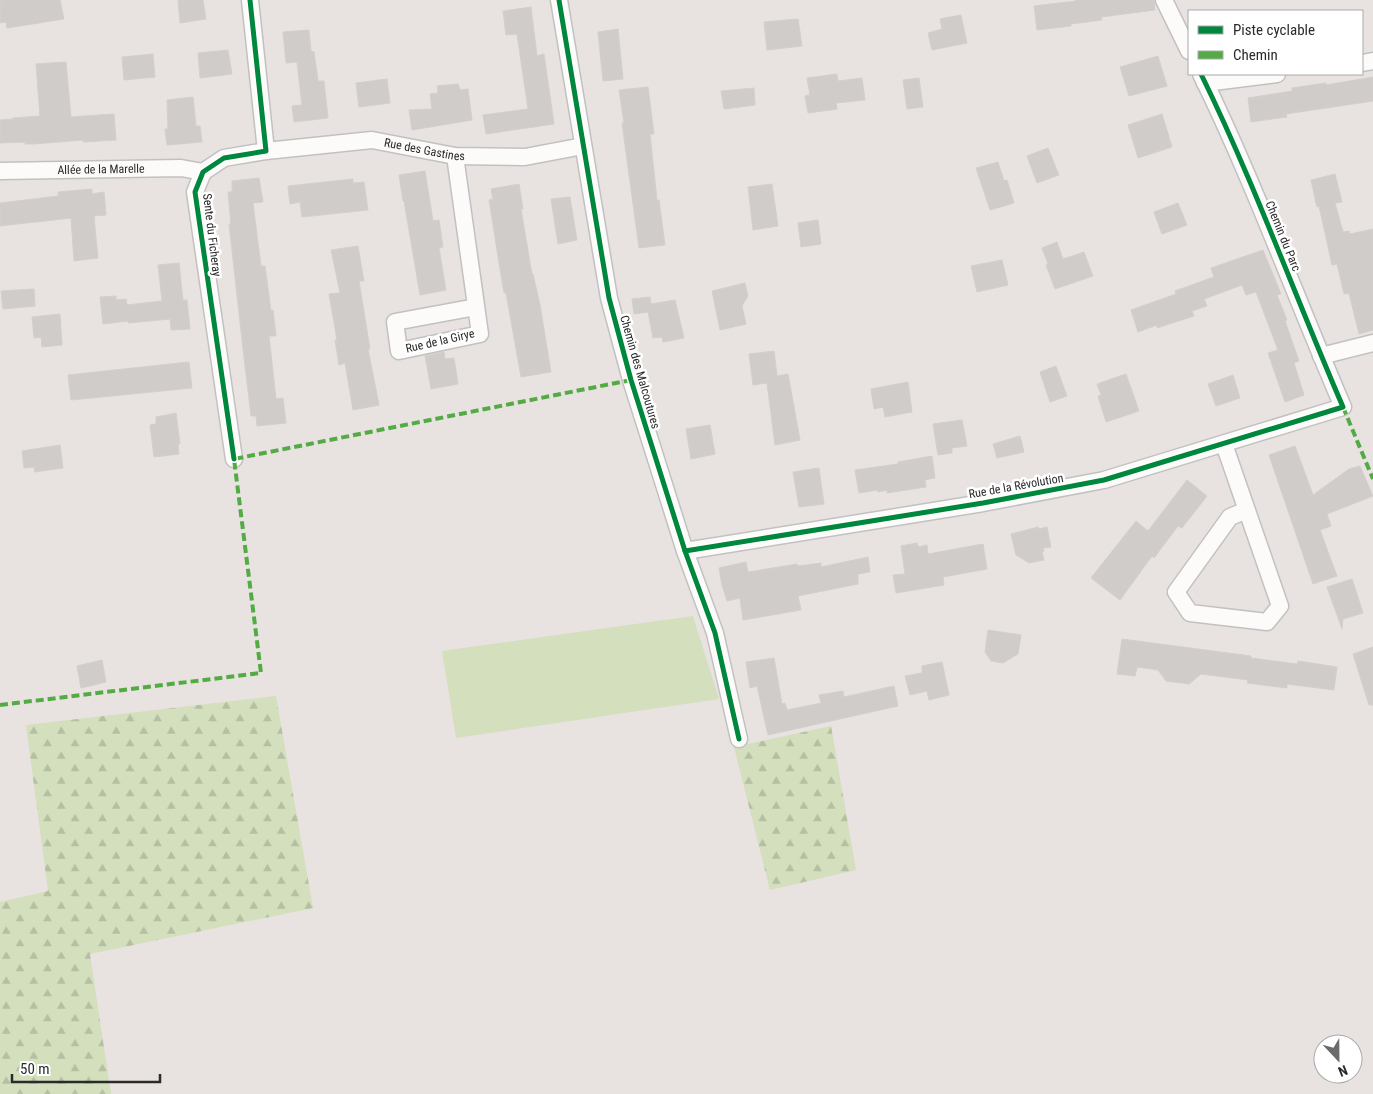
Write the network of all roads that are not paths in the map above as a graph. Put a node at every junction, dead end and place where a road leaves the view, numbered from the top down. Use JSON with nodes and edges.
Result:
{"nodes":[{"id":1,"x":250,"y":0,"type":"edge"},
{"id":2,"x":558,"y":0,"type":"edge"},
{"id":3,"x":1164,"y":0,"type":"edge"},
{"id":4,"x":1188,"y":49,"type":"edge"},
{"id":5,"x":1258,"y":75,"type":"edge"},
{"id":6,"x":1203,"y":78,"type":"edge"},
{"id":7,"x":583,"y":146,"type":"junction"},
{"id":8,"x":266,"y":151,"type":"junction"},
{"id":9,"x":456,"y":156,"type":"junction"},
{"id":10,"x":0,"y":171,"type":"edge"},
{"id":11,"x":203,"y":172,"type":"junction"},
{"id":12,"x":476,"y":307,"type":"junction"},
{"id":13,"x":1373,"y":344,"type":"edge"},
{"id":14,"x":1321,"y":356,"type":"junction"},
{"id":15,"x":1343,"y":407,"type":"joint"},
{"id":16,"x":1224,"y":444,"type":"junction"},
{"id":17,"x":234,"y":459,"type":"dead end"},
{"id":18,"x":1247,"y":510,"type":"junction"},
{"id":19,"x":685,"y":552,"type":"junction"},
{"id":20,"x":739,"y":739,"type":"dead end"}],
"edges":[{"from":1,"to":8,"type":"street"},
{"from":2,"to":7,"type":"street","name":"Chemin des Malcoutures"},
{"from":3,"to":4,"type":"street"},
{"from":5,"to":6,"type":"street"},
{"from":6,"to":14,"type":"street","name":"Chemin du Parc"},
{"from":7,"to":9,"type":"street","name":"Rue des Gastines"},
{"from":7,"to":19,"type":"street","name":"Chemin des Malcoutures"},
{"from":8,"to":9,"type":"street","name":"Rue des Gastines"},
{"from":8,"to":11,"type":"street"},
{"from":9,"to":12,"type":"street","name":"Rue de la Girye"},
{"from":10,"to":11,"type":"street","name":"Allée de la Marelle"},
{"from":11,"to":17,"type":"street","name":"Sente du Ficheray"},
{"from":12,"to":12,"type":"street","name":"Rue de la Girye"},
{"from":13,"to":14,"type":"street"},
{"from":14,"to":15,"type":"street","name":"Chemin du Parc"},
{"from":15,"to":16,"type":"street","name":"Rue de la Révolution"},
{"from":16,"to":18,"type":"street"},
{"from":16,"to":19,"type":"street","name":"Rue de la Révolution"},
{"from":18,"to":18,"type":"street"},
{"from":19,"to":20,"type":"street","name":"Chemin des Malcoutures"}]}
